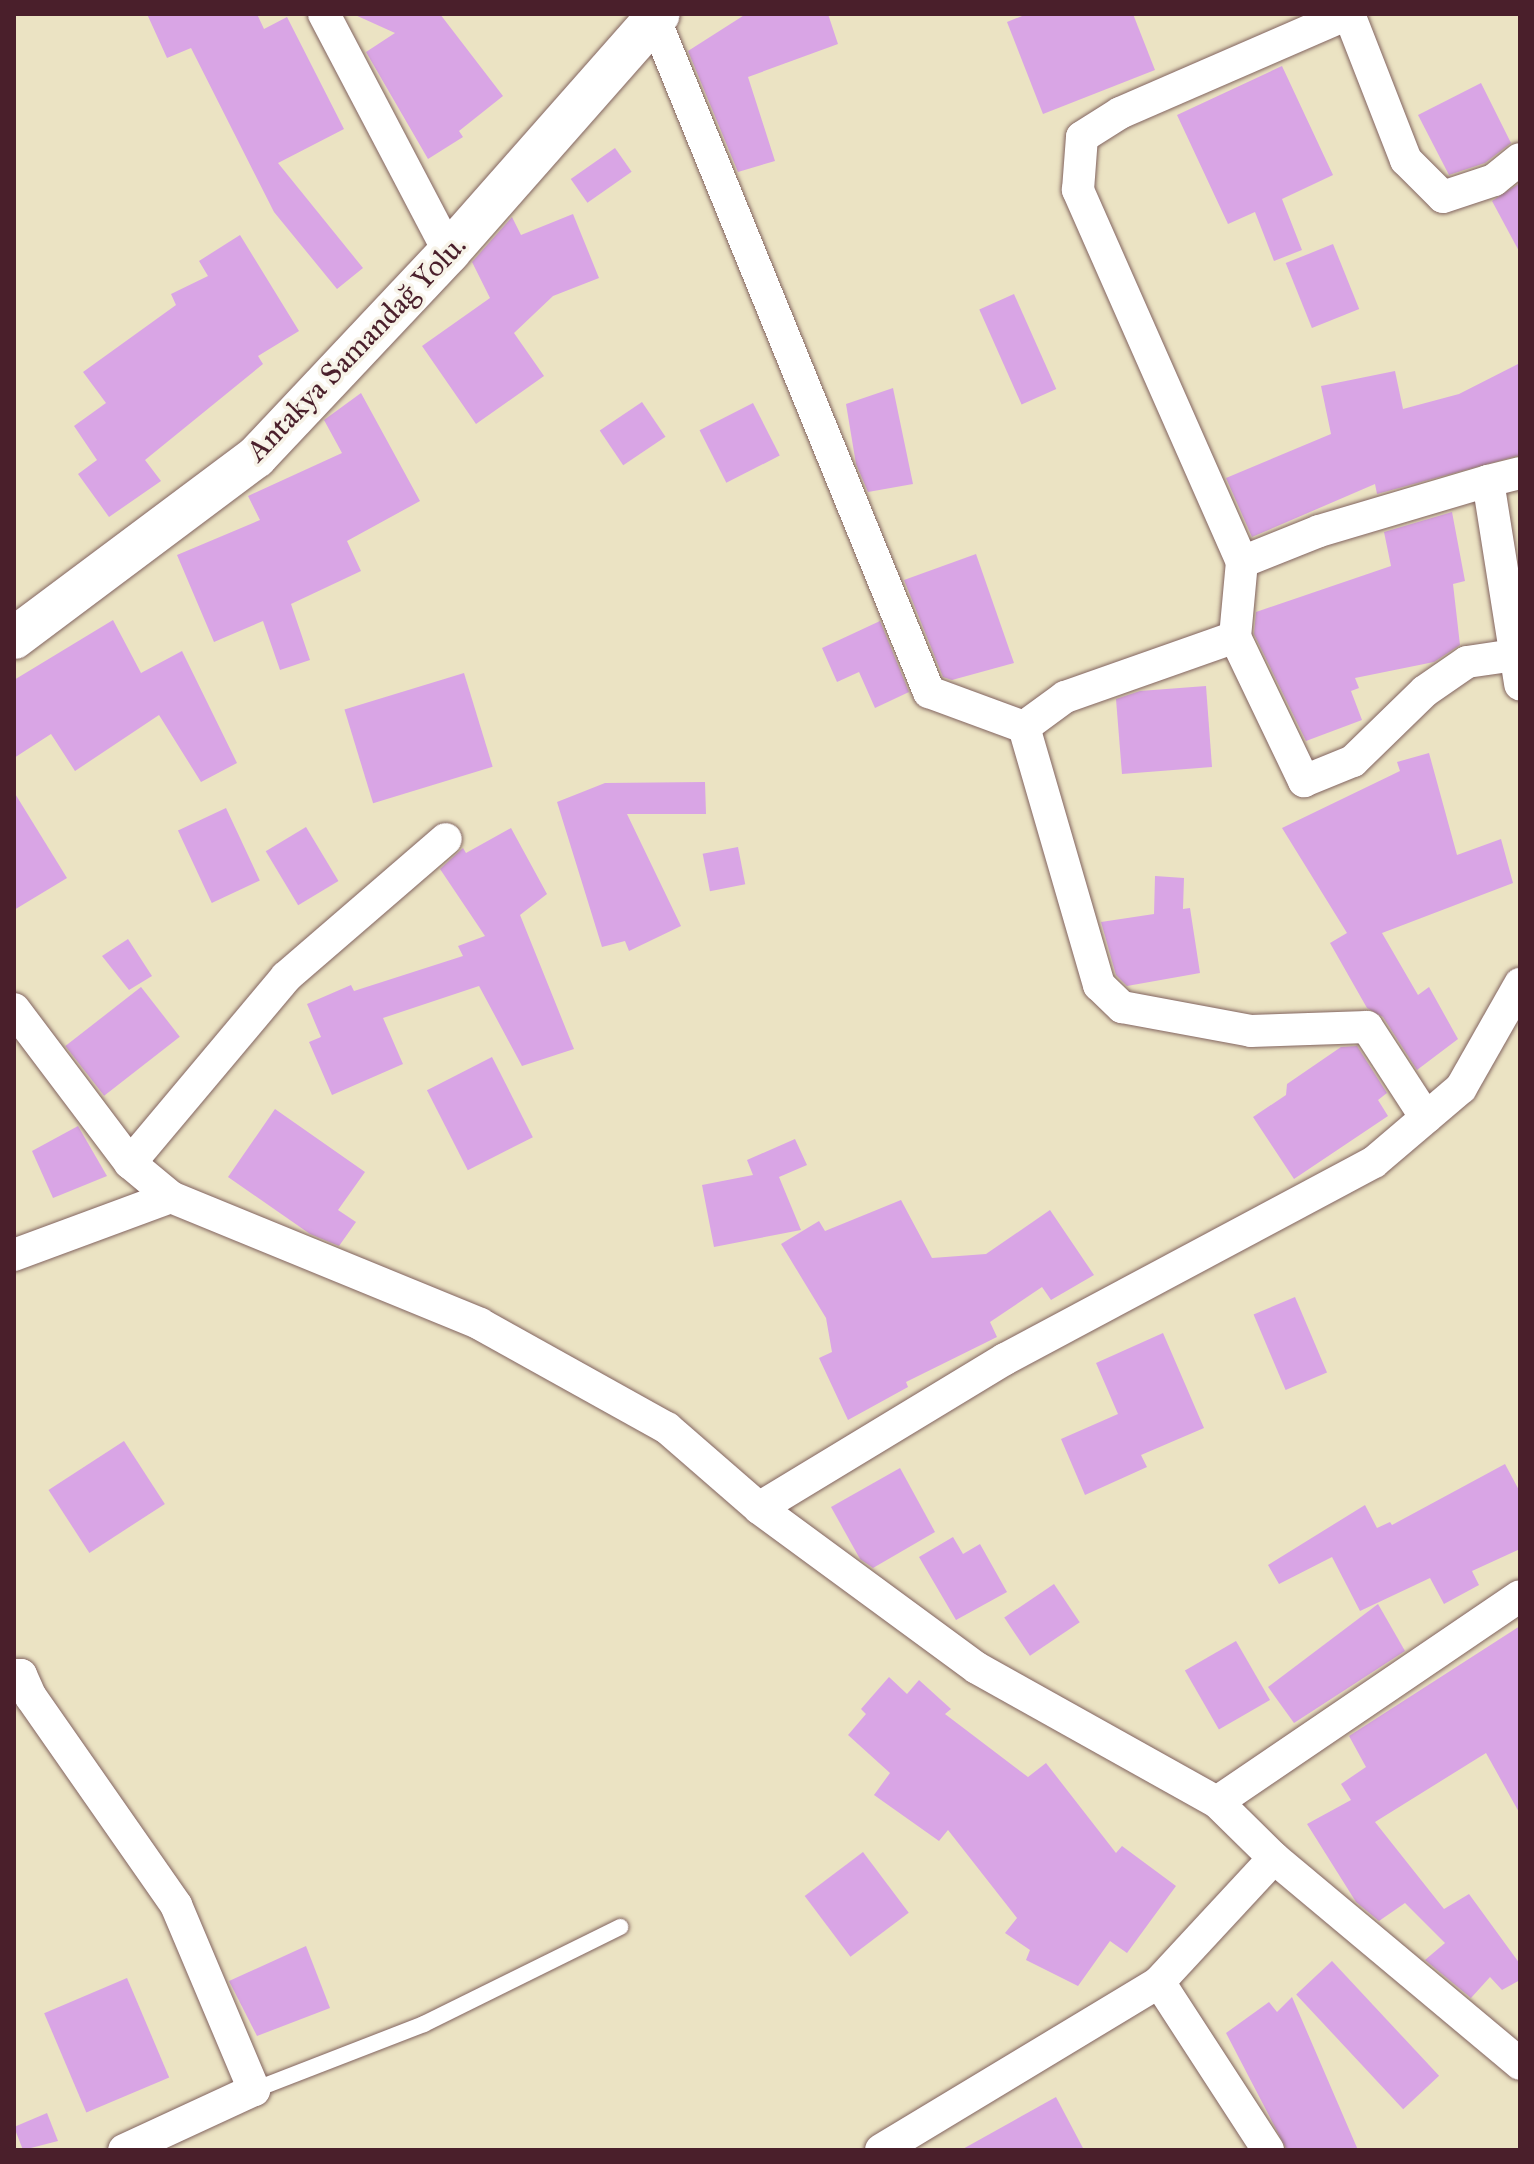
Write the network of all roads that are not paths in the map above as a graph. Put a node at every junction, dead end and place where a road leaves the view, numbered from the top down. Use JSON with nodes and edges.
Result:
{"nodes":[{"id":1,"x":324,"y":14,"type":"edge"},
{"id":2,"x":1348,"y":14,"type":"edge"},
{"id":3,"x":657,"y":17,"type":"edge"},
{"id":4,"x":1520,"y":159,"type":"edge"},
{"id":5,"x":449,"y":252,"type":"junction"},
{"id":6,"x":1520,"y":473,"type":"edge"},
{"id":7,"x":1488,"y":481,"type":"junction"},
{"id":8,"x":1242,"y":562,"type":"junction"},
{"id":9,"x":1235,"y":637,"type":"junction"},
{"id":10,"x":14,"y":638,"type":"edge"},
{"id":11,"x":1518,"y":669,"type":"edge"},
{"id":12,"x":1024,"y":727,"type":"junction"},
{"id":13,"x":446,"y":839,"type":"dead end"},
{"id":14,"x":1520,"y":984,"type":"edge"},
{"id":15,"x":14,"y":1009,"type":"edge"},
{"id":16,"x":1426,"y":1118,"type":"junction"},
{"id":17,"x":130,"y":1163,"type":"junction"},
{"id":18,"x":171,"y":1197,"type":"junction"},
{"id":19,"x":14,"y":1255,"type":"edge"},
{"id":20,"x":759,"y":1508,"type":"junction"},
{"id":21,"x":1520,"y":1596,"type":"edge"},
{"id":22,"x":14,"y":1675,"type":"edge"},
{"id":23,"x":1217,"y":1802,"type":"junction"},
{"id":24,"x":1274,"y":1858,"type":"junction"},
{"id":25,"x":620,"y":1927,"type":"dead end"},
{"id":26,"x":1159,"y":1982,"type":"junction"},
{"id":27,"x":1520,"y":2064,"type":"edge"},
{"id":28,"x":254,"y":2090,"type":"junction"},
{"id":29,"x":165,"y":2142,"type":"edge"},
{"id":30,"x":124,"y":2150,"type":"edge"},
{"id":31,"x":881,"y":2150,"type":"edge"},
{"id":32,"x":1268,"y":2150,"type":"edge"}],
"edges":[{"from":1,"to":5,"type":"street"},
{"from":2,"to":4,"type":"street"},
{"from":2,"to":8,"type":"street"},
{"from":3,"to":5,"type":"street","name":"Antakya Samandağ Yolu."},
{"from":3,"to":12,"type":"street"},
{"from":5,"to":10,"type":"street","name":"Antakya Samandağ Yolu."},
{"from":6,"to":7,"type":"street"},
{"from":7,"to":8,"type":"street"},
{"from":7,"to":11,"type":"street"},
{"from":8,"to":9,"type":"street"},
{"from":9,"to":11,"type":"street"},
{"from":9,"to":12,"type":"street"},
{"from":12,"to":16,"type":"street"},
{"from":13,"to":17,"type":"street"},
{"from":14,"to":16,"type":"street"},
{"from":15,"to":17,"type":"street"},
{"from":16,"to":20,"type":"street"},
{"from":17,"to":18,"type":"street"},
{"from":18,"to":19,"type":"street"},
{"from":18,"to":20,"type":"street"},
{"from":20,"to":23,"type":"street"},
{"from":21,"to":23,"type":"street"},
{"from":22,"to":28,"type":"street"},
{"from":23,"to":24,"type":"street"},
{"from":24,"to":26,"type":"street"},
{"from":24,"to":27,"type":"street"},
{"from":25,"to":28,"type":"lane"},
{"from":26,"to":31,"type":"street"},
{"from":26,"to":32,"type":"street"},
{"from":28,"to":29,"type":"street"},
{"from":29,"to":30,"type":"street"}]}
